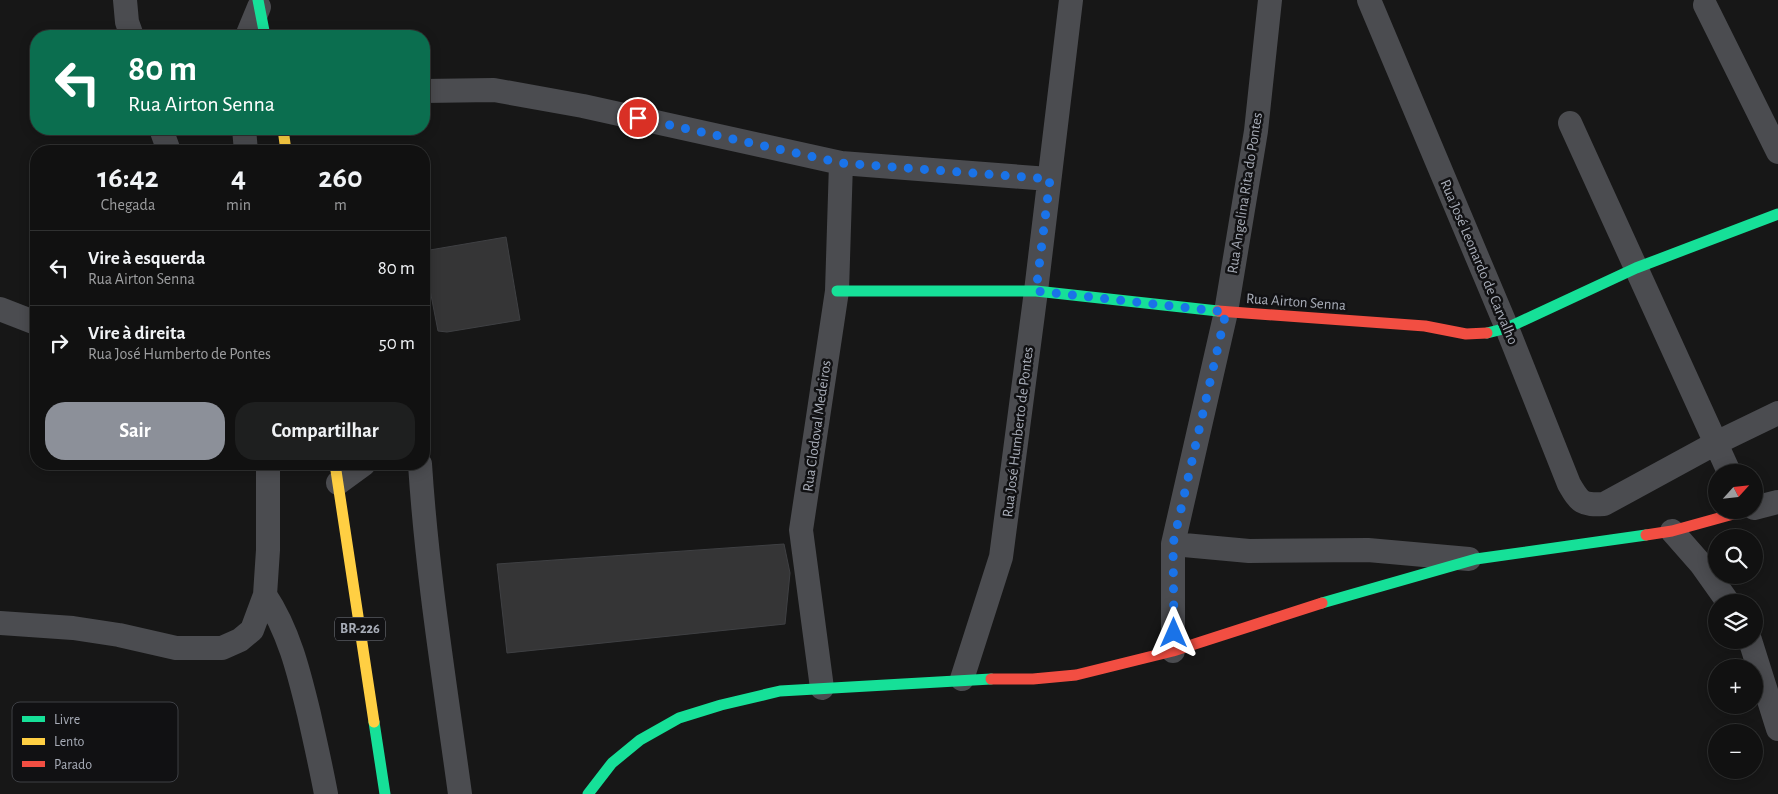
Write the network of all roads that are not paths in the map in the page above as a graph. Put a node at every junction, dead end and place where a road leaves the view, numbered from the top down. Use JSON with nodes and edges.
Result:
{"nodes":[{"id":1,"x":125,"y":0,"type":"edge"},
{"id":2,"x":1071,"y":0,"type":"edge"},
{"id":3,"x":1270,"y":0,"type":"edge"},
{"id":4,"x":1369,"y":0,"type":"edge"},
{"id":5,"x":259,"y":3,"type":"edge"},
{"id":6,"x":1705,"y":5,"type":"dead end"},
{"id":7,"x":130,"y":30,"type":"edge"},
{"id":8,"x":249,"y":30,"type":"edge"},
{"id":9,"x":264,"y":30,"type":"edge"},
{"id":10,"x":430,"y":91,"type":"edge"},
{"id":11,"x":1570,"y":123,"type":"dead end"},
{"id":12,"x":1778,"y":152,"type":"edge"},
{"id":13,"x":841,"y":163,"type":"junction"},
{"id":14,"x":1050,"y":179,"type":"junction"},
{"id":15,"x":1778,"y":214,"type":"edge"},
{"id":16,"x":1636,"y":268,"type":"junction"},
{"id":17,"x":836,"y":290,"type":"junction"},
{"id":18,"x":1036,"y":291,"type":"junction"},
{"id":19,"x":1,"y":304,"type":"edge"},
{"id":20,"x":1226,"y":312,"type":"junction"},
{"id":21,"x":30,"y":320,"type":"edge"},
{"id":22,"x":1507,"y":328,"type":"junction"},
{"id":23,"x":1778,"y":412,"type":"edge"},
{"id":24,"x":1716,"y":443,"type":"junction"},
{"id":25,"x":1725,"y":464,"type":"edge"},
{"id":26,"x":268,"y":470,"type":"edge"},
{"id":27,"x":420,"y":470,"type":"edge"},
{"id":28,"x":336,"y":473,"type":"edge"},
{"id":29,"x":1778,"y":502,"type":"edge"},
{"id":30,"x":1763,"y":506,"type":"edge"},
{"id":31,"x":1714,"y":519,"type":"edge"},
{"id":32,"x":1672,"y":531,"type":"junction"},
{"id":33,"x":1173,"y":544,"type":"junction"},
{"id":34,"x":1476,"y":559,"type":"junction"},
{"id":35,"x":1722,"y":594,"type":"edge"},
{"id":36,"x":265,"y":595,"type":"junction"},
{"id":37,"x":0,"y":623,"type":"edge"},
{"id":38,"x":1753,"y":649,"type":"edge"},
{"id":39,"x":1174,"y":651,"type":"junction"},
{"id":40,"x":962,"y":680,"type":"junction"},
{"id":41,"x":822,"y":688,"type":"junction"},
{"id":42,"x":1778,"y":729,"type":"edge"},
{"id":43,"x":326,"y":794,"type":"edge"},
{"id":44,"x":384,"y":794,"type":"edge"},
{"id":45,"x":460,"y":794,"type":"edge"},
{"id":46,"x":588,"y":794,"type":"edge"}],
"edges":[{"from":1,"to":7,"type":"street"},
{"from":2,"to":14,"type":"street","name":"Rua José Humberto de Pontes"},
{"from":3,"to":20,"type":"street","name":"Rua Angelina Rita do Pontes"},
{"from":4,"to":22,"type":"street","name":"Rua José Leonardo de Carvalho"},
{"from":5,"to":8,"type":"street"},
{"from":5,"to":9,"type":"main road"},
{"from":6,"to":12,"type":"street"},
{"from":10,"to":13,"type":"street"},
{"from":11,"to":16,"type":"street"},
{"from":13,"to":14,"type":"street"},
{"from":13,"to":17,"type":"street","name":"Rua Clodoval Medeiros"},
{"from":14,"to":18,"type":"street","name":"Rua José Humberto de Pontes"},
{"from":15,"to":16,"type":"main road","name":"Rua Airton Senna"},
{"from":16,"to":22,"type":"main road","name":"Rua Airton Senna"},
{"from":16,"to":24,"type":"street"},
{"from":17,"to":18,"type":"main road","name":"Rua Airton Senna"},
{"from":17,"to":41,"type":"street","name":"Rua Clodoval Medeiros"},
{"from":18,"to":20,"type":"main road","name":"Rua Airton Senna"},
{"from":18,"to":40,"type":"street","name":"Rua José Humberto de Pontes"},
{"from":19,"to":21,"type":"street"},
{"from":20,"to":22,"type":"main road","name":"Rua Airton Senna"},
{"from":20,"to":33,"type":"street","name":"Rua Angelina Rita do Pontes"},
{"from":22,"to":24,"type":"street","name":"Rua José Leonardo de Carvalho"},
{"from":23,"to":24,"type":"street"},
{"from":24,"to":25,"type":"street"},
{"from":26,"to":36,"type":"street"},
{"from":27,"to":45,"type":"street"},
{"from":28,"to":44,"type":"main road","number":"BR-226"},
{"from":29,"to":30,"type":"street"},
{"from":31,"to":32,"type":"main road"},
{"from":32,"to":34,"type":"main road"},
{"from":32,"to":35,"type":"street"},
{"from":33,"to":34,"type":"street"},
{"from":33,"to":39,"type":"street","name":"Rua Angelina Rita do Pontes"},
{"from":34,"to":39,"type":"main road"},
{"from":36,"to":37,"type":"street"},
{"from":36,"to":43,"type":"street"},
{"from":38,"to":42,"type":"street"},
{"from":39,"to":40,"type":"main road"},
{"from":40,"to":41,"type":"main road"},
{"from":41,"to":46,"type":"main road"}]}
